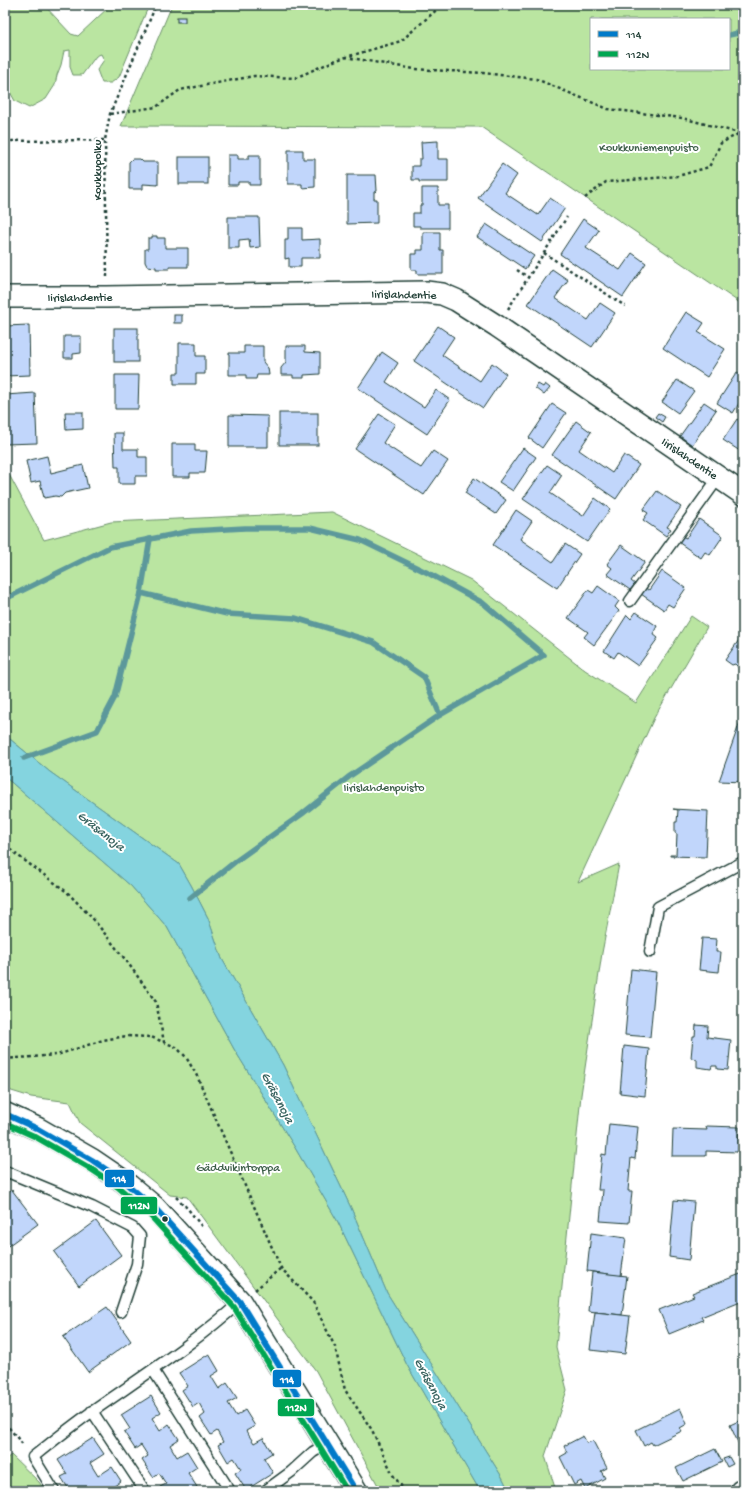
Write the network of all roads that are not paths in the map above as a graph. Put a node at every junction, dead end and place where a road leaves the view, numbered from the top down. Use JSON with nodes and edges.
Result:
{"nodes":[{"id":1,"x":5,"y":297,"type":"edge"},
{"id":2,"x":719,"y":477,"type":"junction"},
{"id":3,"x":743,"y":494,"type":"edge"},
{"id":4,"x":630,"y":601,"type":"dead end"},
{"id":5,"x":743,"y":862,"type":"edge"},
{"id":6,"x":650,"y":952,"type":"dead end"},
{"id":7,"x":5,"y":1114,"type":"edge"},
{"id":8,"x":5,"y":1171,"type":"edge"},
{"id":9,"x":240,"y":1302,"type":"junction"},
{"id":10,"x":121,"y":1312,"type":"dead end"},
{"id":11,"x":153,"y":1370,"type":"junction"},
{"id":12,"x":92,"y":1411,"type":"junction"},
{"id":13,"x":327,"y":1444,"type":"junction"},
{"id":14,"x":54,"y":1491,"type":"edge"},
{"id":15,"x":145,"y":1491,"type":"edge"},
{"id":16,"x":230,"y":1491,"type":"edge"},
{"id":17,"x":265,"y":1491,"type":"edge"},
{"id":18,"x":356,"y":1491,"type":"edge"}],
"edges":[{"from":1,"to":2,"type":"street","name":"Iirislahdentie"},
{"from":2,"to":3,"type":"street","name":"Iirislahdentie"},
{"from":2,"to":4,"type":"lane"},
{"from":5,"to":6,"type":"lane"},
{"from":7,"to":9,"type":"street"},
{"from":8,"to":10,"type":"lane"},
{"from":9,"to":11,"type":"lane"},
{"from":9,"to":13,"type":"street"},
{"from":11,"to":12,"type":"lane"},
{"from":11,"to":16,"type":"lane"},
{"from":12,"to":14,"type":"lane"},
{"from":12,"to":15,"type":"lane"},
{"from":13,"to":17,"type":"lane"},
{"from":13,"to":18,"type":"street"}]}
